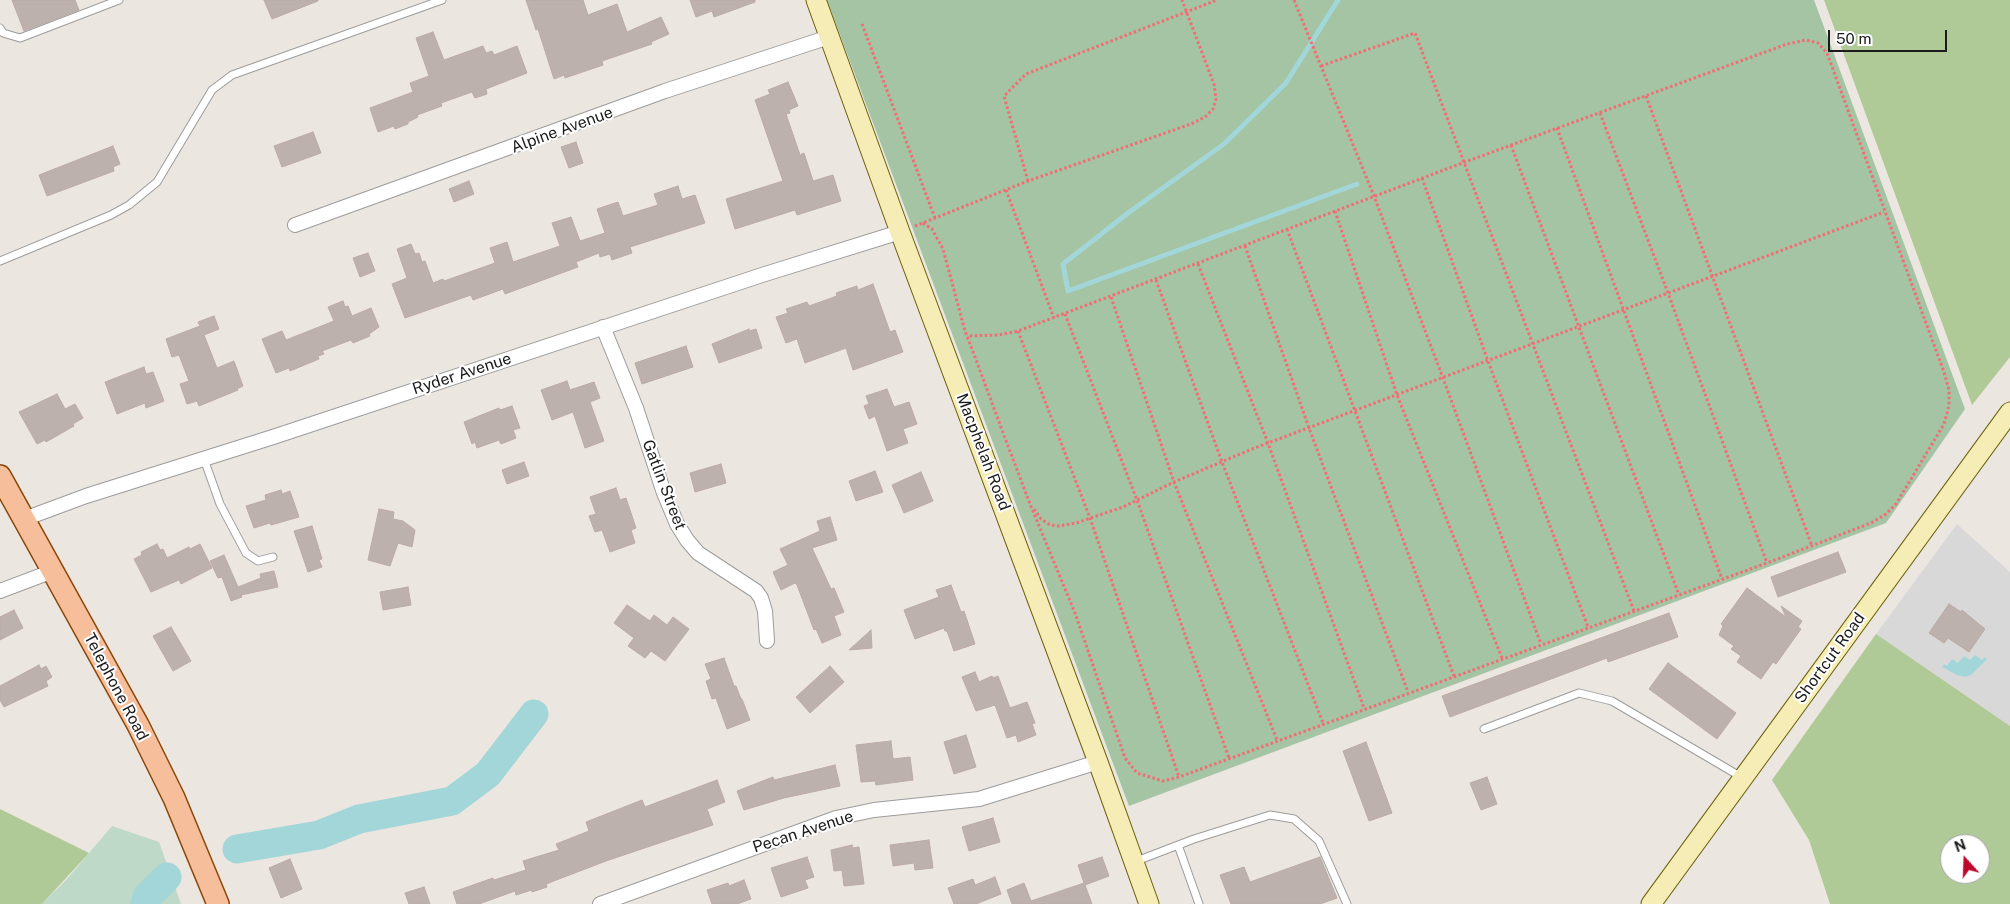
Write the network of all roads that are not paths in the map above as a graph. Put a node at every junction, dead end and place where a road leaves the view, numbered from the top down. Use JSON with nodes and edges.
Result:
{"nodes":[{"id":1,"x":119,"y":0,"type":"edge"},
{"id":2,"x":442,"y":0,"type":"edge"},
{"id":3,"x":816,"y":0,"type":"edge"},
{"id":4,"x":0,"y":28,"type":"edge"},
{"id":5,"x":829,"y":37,"type":"junction"},
{"id":6,"x":295,"y":225,"type":"dead end"},
{"id":7,"x":900,"y":232,"type":"junction"},
{"id":8,"x":0,"y":261,"type":"edge"},
{"id":9,"x":603,"y":327,"type":"junction"},
{"id":10,"x":2010,"y":412,"type":"edge"},
{"id":11,"x":204,"y":459,"type":"junction"},
{"id":12,"x":2,"y":482,"type":"edge"},
{"id":13,"x":24,"y":519,"type":"junction"},
{"id":14,"x":272,"y":557,"type":"dead end"},
{"id":15,"x":53,"y":571,"type":"junction"},
{"id":16,"x":0,"y":591,"type":"edge"},
{"id":17,"x":767,"y":642,"type":"dead end"},
{"id":18,"x":1484,"y":729,"type":"dead end"},
{"id":19,"x":1098,"y":762,"type":"junction"},
{"id":20,"x":1743,"y":778,"type":"junction"},
{"id":21,"x":1178,"y":845,"type":"junction"},
{"id":22,"x":1134,"y":862,"type":"junction"},
{"id":23,"x":218,"y":904,"type":"edge"},
{"id":24,"x":600,"y":904,"type":"edge"},
{"id":25,"x":1149,"y":904,"type":"edge"},
{"id":26,"x":1199,"y":904,"type":"edge"},
{"id":27,"x":1347,"y":904,"type":"edge"},
{"id":28,"x":1651,"y":904,"type":"edge"}],
"edges":[{"from":1,"to":4,"type":"lane"},
{"from":2,"to":8,"type":"lane"},
{"from":3,"to":5,"type":"street","name":"Macphelah Road"},
{"from":5,"to":6,"type":"street","name":"Alpine Avenue"},
{"from":5,"to":7,"type":"street","name":"Macphelah Road"},
{"from":7,"to":9,"type":"street","name":"Ryder Avenue"},
{"from":7,"to":19,"type":"street","name":"Macphelah Road"},
{"from":9,"to":11,"type":"street","name":"Ryder Avenue"},
{"from":9,"to":17,"type":"street","name":"Gatlin Street"},
{"from":10,"to":20,"type":"street","name":"Shortcut Road"},
{"from":11,"to":13,"type":"street","name":"Ryder Avenue"},
{"from":11,"to":14,"type":"lane"},
{"from":12,"to":13,"type":"main road","name":"Telephone Road"},
{"from":13,"to":15,"type":"main road","name":"Telephone Road"},
{"from":15,"to":16,"type":"street"},
{"from":15,"to":23,"type":"main road","name":"Telephone Road"},
{"from":18,"to":20,"type":"lane"},
{"from":19,"to":22,"type":"street","name":"Macphelah Road"},
{"from":19,"to":24,"type":"street","name":"Pecan Avenue"},
{"from":20,"to":28,"type":"street","name":"Shortcut Road"},
{"from":21,"to":22,"type":"lane"},
{"from":21,"to":26,"type":"lane"},
{"from":21,"to":27,"type":"lane"},
{"from":22,"to":25,"type":"street","name":"Macphelah Road"}]}
